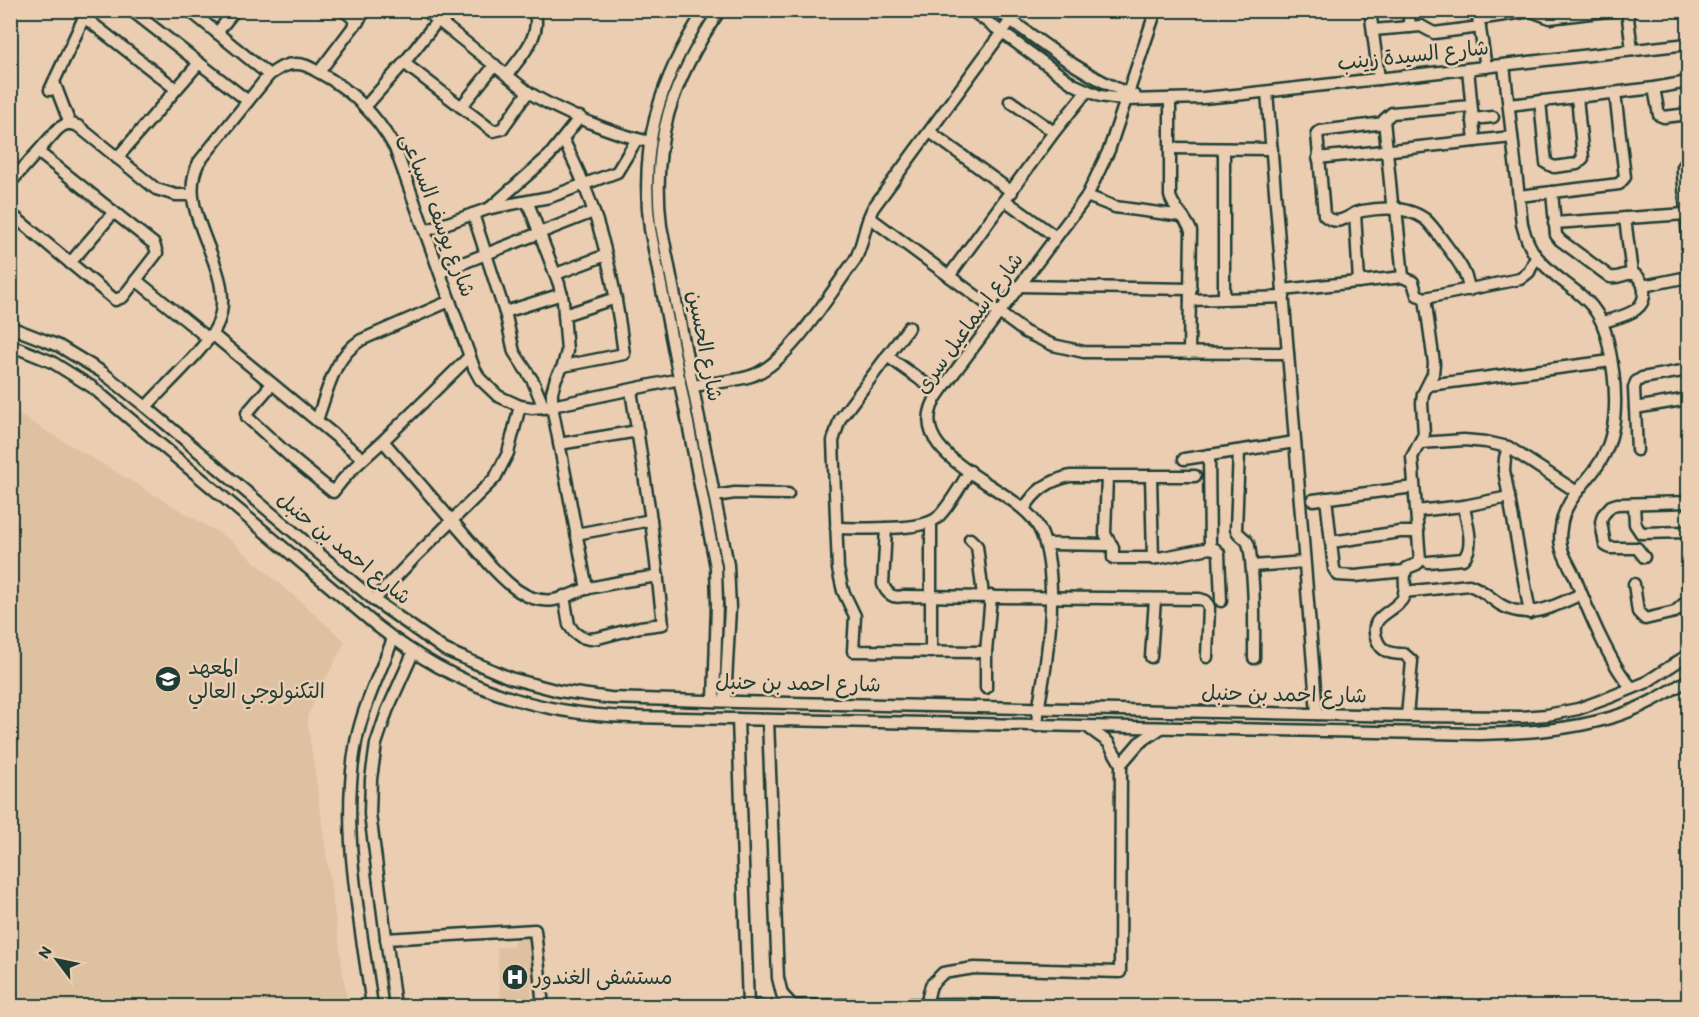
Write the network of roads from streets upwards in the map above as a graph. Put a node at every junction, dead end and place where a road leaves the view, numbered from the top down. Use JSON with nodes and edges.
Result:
{"nodes":[{"id":1,"x":131,"y":10,"type":"edge"},
{"id":2,"x":189,"y":10,"type":"edge"},
{"id":3,"x":235,"y":10,"type":"edge"},
{"id":4,"x":343,"y":10,"type":"edge"},
{"id":5,"x":366,"y":10,"type":"edge"},
{"id":6,"x":425,"y":10,"type":"edge"},
{"id":7,"x":446,"y":10,"type":"edge"},
{"id":8,"x":534,"y":10,"type":"edge"},
{"id":9,"x":971,"y":10,"type":"edge"},
{"id":10,"x":997,"y":10,"type":"edge"},
{"id":11,"x":1156,"y":10,"type":"edge"},
{"id":12,"x":1370,"y":10,"type":"edge"},
{"id":13,"x":1408,"y":10,"type":"edge"},
{"id":14,"x":1615,"y":10,"type":"edge"},
{"id":15,"x":1627,"y":10,"type":"edge"},
{"id":16,"x":703,"y":11,"type":"edge"},
{"id":17,"x":86,"y":14,"type":"edge"},
{"id":18,"x":1550,"y":14,"type":"edge"},
{"id":19,"x":716,"y":15,"type":"edge"},
{"id":20,"x":1478,"y":19,"type":"edge"},
{"id":21,"x":1011,"y":20,"type":"junction"},
{"id":22,"x":438,"y":21,"type":"junction"},
{"id":23,"x":358,"y":22,"type":"junction"},
{"id":24,"x":1410,"y":27,"type":"junction"},
{"id":25,"x":1373,"y":30,"type":"junction"},
{"id":26,"x":217,"y":33,"type":"junction"},
{"id":27,"x":1002,"y":33,"type":"junction"},
{"id":28,"x":1689,"y":44,"type":"edge"},
{"id":29,"x":1632,"y":50,"type":"junction"},
{"id":30,"x":199,"y":63,"type":"junction"},
{"id":31,"x":404,"y":63,"type":"junction"},
{"id":32,"x":495,"y":65,"type":"junction"},
{"id":33,"x":1504,"y":65,"type":"junction"},
{"id":34,"x":1486,"y":67,"type":"junction"},
{"id":35,"x":1468,"y":69,"type":"junction"},
{"id":36,"x":319,"y":72,"type":"junction"},
{"id":37,"x":508,"y":74,"type":"junction"},
{"id":38,"x":269,"y":75,"type":"junction"},
{"id":39,"x":1378,"y":79,"type":"junction"},
{"id":40,"x":1689,"y":82,"type":"edge"},
{"id":41,"x":1654,"y":88,"type":"junction"},
{"id":42,"x":176,"y":89,"type":"junction"},
{"id":43,"x":1087,"y":91,"type":"junction"},
{"id":44,"x":528,"y":92,"type":"junction"},
{"id":45,"x":1268,"y":92,"type":"junction"},
{"id":46,"x":1615,"y":93,"type":"junction"},
{"id":47,"x":1128,"y":97,"type":"junction"},
{"id":48,"x":1577,"y":97,"type":"junction"},
{"id":49,"x":1170,"y":99,"type":"junction"},
{"id":50,"x":1010,"y":100,"type":"dead end"},
{"id":51,"x":1540,"y":101,"type":"junction"},
{"id":52,"x":248,"y":102,"type":"junction"},
{"id":53,"x":1509,"y":105,"type":"junction"},
{"id":54,"x":365,"y":106,"type":"junction"},
{"id":55,"x":1471,"y":106,"type":"junction"},
{"id":56,"x":461,"y":108,"type":"junction"},
{"id":57,"x":1689,"y":114,"type":"edge"},
{"id":58,"x":580,"y":117,"type":"junction"},
{"id":59,"x":1493,"y":117,"type":"dead end"},
{"id":60,"x":1473,"y":118,"type":"junction"},
{"id":61,"x":1384,"y":123,"type":"junction"},
{"id":62,"x":70,"y":124,"type":"junction"},
{"id":63,"x":930,"y":132,"type":"junction"},
{"id":64,"x":1054,"y":132,"type":"junction"},
{"id":65,"x":1512,"y":137,"type":"junction"},
{"id":66,"x":563,"y":139,"type":"junction"},
{"id":67,"x":637,"y":139,"type":"junction"},
{"id":68,"x":1475,"y":141,"type":"junction"},
{"id":69,"x":650,"y":142,"type":"junction"},
{"id":70,"x":1170,"y":148,"type":"junction"},
{"id":71,"x":1224,"y":149,"type":"junction"},
{"id":72,"x":1272,"y":149,"type":"junction"},
{"id":73,"x":1387,"y":151,"type":"junction"},
{"id":74,"x":38,"y":152,"type":"junction"},
{"id":75,"x":117,"y":158,"type":"junction"},
{"id":76,"x":1318,"y":158,"type":"junction"},
{"id":77,"x":1689,"y":160,"type":"edge"},
{"id":78,"x":10,"y":183,"type":"edge"},
{"id":79,"x":584,"y":184,"type":"junction"},
{"id":80,"x":1552,"y":192,"type":"junction"},
{"id":81,"x":192,"y":195,"type":"junction"},
{"id":82,"x":1087,"y":195,"type":"junction"},
{"id":83,"x":1009,"y":196,"type":"junction"},
{"id":84,"x":1519,"y":196,"type":"junction"},
{"id":85,"x":528,"y":203,"type":"junction"},
{"id":86,"x":1687,"y":206,"type":"edge"},
{"id":87,"x":490,"y":208,"type":"junction"},
{"id":88,"x":1396,"y":208,"type":"junction"},
{"id":89,"x":114,"y":212,"type":"junction"},
{"id":90,"x":593,"y":212,"type":"junction"},
{"id":91,"x":10,"y":213,"type":"edge"},
{"id":92,"x":1356,"y":213,"type":"junction"},
{"id":93,"x":472,"y":214,"type":"junction"},
{"id":94,"x":1183,"y":216,"type":"junction"},
{"id":95,"x":869,"y":217,"type":"junction"},
{"id":96,"x":1625,"y":218,"type":"junction"},
{"id":97,"x":1554,"y":223,"type":"junction"},
{"id":98,"x":655,"y":227,"type":"junction"},
{"id":99,"x":425,"y":231,"type":"junction"},
{"id":100,"x":539,"y":233,"type":"junction"},
{"id":101,"x":1056,"y":237,"type":"junction"},
{"id":102,"x":1688,"y":237,"type":"edge"},
{"id":103,"x":485,"y":253,"type":"junction"},
{"id":104,"x":606,"y":255,"type":"junction"},
{"id":105,"x":1536,"y":257,"type":"junction"},
{"id":106,"x":70,"y":263,"type":"junction"},
{"id":107,"x":440,"y":272,"type":"junction"},
{"id":108,"x":556,"y":274,"type":"junction"},
{"id":109,"x":1632,"y":274,"type":"junction"},
{"id":110,"x":949,"y":276,"type":"junction"},
{"id":111,"x":1403,"y":277,"type":"junction"},
{"id":112,"x":1689,"y":277,"type":"edge"},
{"id":113,"x":136,"y":280,"type":"junction"},
{"id":114,"x":1359,"y":282,"type":"junction"},
{"id":115,"x":1019,"y":286,"type":"junction"},
{"id":116,"x":1643,"y":286,"type":"junction"},
{"id":117,"x":1469,"y":290,"type":"junction"},
{"id":118,"x":1283,"y":293,"type":"junction"},
{"id":119,"x":562,"y":294,"type":"junction"},
{"id":120,"x":1191,"y":295,"type":"junction"},
{"id":121,"x":616,"y":298,"type":"junction"},
{"id":122,"x":1224,"y":298,"type":"junction"},
{"id":123,"x":1425,"y":298,"type":"junction"},
{"id":124,"x":450,"y":301,"type":"junction"},
{"id":125,"x":505,"y":312,"type":"junction"},
{"id":126,"x":999,"y":313,"type":"junction"},
{"id":127,"x":564,"y":315,"type":"junction"},
{"id":128,"x":1603,"y":322,"type":"junction"},
{"id":129,"x":10,"y":327,"type":"edge"},
{"id":130,"x":909,"y":327,"type":"dead end"},
{"id":131,"x":210,"y":337,"type":"junction"},
{"id":132,"x":10,"y":345,"type":"edge"},
{"id":133,"x":1189,"y":353,"type":"junction"},
{"id":134,"x":1288,"y":354,"type":"junction"},
{"id":135,"x":470,"y":356,"type":"junction"},
{"id":136,"x":887,"y":356,"type":"junction"},
{"id":137,"x":1611,"y":361,"type":"junction"},
{"id":138,"x":563,"y":366,"type":"junction"},
{"id":139,"x":1689,"y":370,"type":"edge"},
{"id":140,"x":680,"y":379,"type":"junction"},
{"id":141,"x":272,"y":384,"type":"junction"},
{"id":142,"x":1429,"y":385,"type":"junction"},
{"id":143,"x":693,"y":386,"type":"junction"},
{"id":144,"x":631,"y":390,"type":"junction"},
{"id":145,"x":939,"y":393,"type":"junction"},
{"id":146,"x":1689,"y":399,"type":"edge"},
{"id":147,"x":520,"y":406,"type":"junction"},
{"id":148,"x":146,"y":407,"type":"junction"},
{"id":149,"x":548,"y":407,"type":"junction"},
{"id":150,"x":1635,"y":408,"type":"junction"},
{"id":151,"x":316,"y":420,"type":"junction"},
{"id":152,"x":638,"y":431,"type":"junction"},
{"id":153,"x":383,"y":441,"type":"junction"},
{"id":154,"x":1295,"y":442,"type":"junction"},
{"id":155,"x":1420,"y":443,"type":"junction"},
{"id":156,"x":560,"y":444,"type":"junction"},
{"id":157,"x":1508,"y":447,"type":"junction"},
{"id":158,"x":1638,"y":450,"type":"dead end"},
{"id":159,"x":1239,"y":451,"type":"junction"},
{"id":160,"x":1209,"y":455,"type":"junction"},
{"id":161,"x":362,"y":458,"type":"junction"},
{"id":162,"x":1184,"y":459,"type":"dead end"},
{"id":163,"x":970,"y":471,"type":"junction"},
{"id":164,"x":1107,"y":476,"type":"junction"},
{"id":165,"x":1151,"y":476,"type":"junction"},
{"id":166,"x":1195,"y":476,"type":"dead end"},
{"id":167,"x":1414,"y":487,"type":"junction"},
{"id":168,"x":1577,"y":492,"type":"junction"},
{"id":169,"x":788,"y":494,"type":"dead end"},
{"id":170,"x":715,"y":496,"type":"junction"},
{"id":171,"x":1326,"y":498,"type":"junction"},
{"id":172,"x":1509,"y":498,"type":"junction"},
{"id":173,"x":1313,"y":500,"type":"dead end"},
{"id":174,"x":1689,"y":502,"type":"edge"},
{"id":175,"x":1634,"y":504,"type":"junction"},
{"id":176,"x":1464,"y":506,"type":"junction"},
{"id":177,"x":1023,"y":509,"type":"junction"},
{"id":178,"x":1416,"y":511,"type":"junction"},
{"id":179,"x":453,"y":520,"type":"junction"},
{"id":180,"x":651,"y":520,"type":"junction"},
{"id":181,"x":932,"y":522,"type":"junction"},
{"id":182,"x":288,"y":528,"type":"junction"},
{"id":183,"x":836,"y":528,"type":"junction"},
{"id":184,"x":886,"y":528,"type":"junction"},
{"id":185,"x":1418,"y":532,"type":"junction"},
{"id":186,"x":1689,"y":532,"type":"edge"},
{"id":187,"x":576,"y":534,"type":"junction"},
{"id":188,"x":970,"y":539,"type":"dead end"},
{"id":189,"x":276,"y":542,"type":"junction"},
{"id":190,"x":1331,"y":542,"type":"junction"},
{"id":191,"x":1047,"y":544,"type":"junction"},
{"id":192,"x":1112,"y":545,"type":"junction"},
{"id":193,"x":1210,"y":548,"type":"junction"},
{"id":194,"x":726,"y":551,"type":"junction"},
{"id":195,"x":714,"y":554,"type":"junction"},
{"id":196,"x":1644,"y":557,"type":"dead end"},
{"id":197,"x":1153,"y":559,"type":"junction"},
{"id":198,"x":1304,"y":562,"type":"junction"},
{"id":199,"x":1428,"y":562,"type":"dead end"},
{"id":200,"x":1252,"y":566,"type":"junction"},
{"id":201,"x":1405,"y":571,"type":"junction"},
{"id":202,"x":658,"y":576,"type":"junction"},
{"id":203,"x":1634,"y":584,"type":"dead end"},
{"id":204,"x":587,"y":589,"type":"junction"},
{"id":205,"x":1404,"y":592,"type":"junction"},
{"id":206,"x":1581,"y":594,"type":"junction"},
{"id":207,"x":564,"y":596,"type":"junction"},
{"id":208,"x":932,"y":596,"type":"junction"},
{"id":209,"x":987,"y":596,"type":"junction"},
{"id":210,"x":1050,"y":597,"type":"junction"},
{"id":211,"x":1155,"y":598,"type":"junction"},
{"id":212,"x":374,"y":600,"type":"junction"},
{"id":213,"x":1689,"y":600,"type":"edge"},
{"id":214,"x":1221,"y":601,"type":"dead end"},
{"id":215,"x":1530,"y":613,"type":"junction"},
{"id":216,"x":393,"y":639,"type":"junction"},
{"id":217,"x":931,"y":652,"type":"junction"},
{"id":218,"x":987,"y":652,"type":"junction"},
{"id":219,"x":413,"y":653,"type":"junction"},
{"id":220,"x":1689,"y":655,"type":"edge"},
{"id":221,"x":1151,"y":657,"type":"dead end"},
{"id":222,"x":1207,"y":657,"type":"dead end"},
{"id":223,"x":1254,"y":658,"type":"dead end"},
{"id":224,"x":1618,"y":669,"type":"junction"},
{"id":225,"x":1689,"y":680,"type":"edge"},
{"id":226,"x":986,"y":688,"type":"dead end"},
{"id":227,"x":1632,"y":688,"type":"junction"},
{"id":228,"x":557,"y":691,"type":"junction"},
{"id":229,"x":1608,"y":698,"type":"junction"},
{"id":230,"x":720,"y":701,"type":"junction"},
{"id":231,"x":1038,"y":708,"type":"junction"},
{"id":232,"x":552,"y":710,"type":"junction"},
{"id":233,"x":1317,"y":714,"type":"junction"},
{"id":234,"x":1407,"y":716,"type":"junction"},
{"id":235,"x":1487,"y":717,"type":"junction"},
{"id":236,"x":738,"y":719,"type":"junction"},
{"id":237,"x":768,"y":720,"type":"junction"},
{"id":238,"x":1037,"y":726,"type":"junction"},
{"id":239,"x":1087,"y":727,"type":"junction"},
{"id":240,"x":1161,"y":728,"type":"junction"},
{"id":241,"x":1479,"y":734,"type":"junction"},
{"id":242,"x":1121,"y":764,"type":"junction"},
{"id":243,"x":386,"y":939,"type":"junction"},
{"id":244,"x":928,"y":1004,"type":"junction"},
{"id":245,"x":792,"y":1005,"type":"edge"},
{"id":246,"x":372,"y":1006,"type":"edge"},
{"id":247,"x":395,"y":1006,"type":"edge"},
{"id":248,"x":543,"y":1006,"type":"edge"},
{"id":249,"x":748,"y":1006,"type":"edge"},
{"id":250,"x":755,"y":1006,"type":"edge"},
{"id":251,"x":1054,"y":1006,"type":"edge"}],
"edges":[{"from":1,"to":30,"type":"street"},
{"from":2,"to":26,"type":"street"},
{"from":3,"to":26,"type":"street"},
{"from":4,"to":23,"type":"street"},
{"from":5,"to":23,"type":"street"},
{"from":6,"to":22,"type":"street"},
{"from":7,"to":22,"type":"street"},
{"from":8,"to":37,"type":"street"},
{"from":9,"to":27,"type":"street","name":"شارع السيدة زينب"},
{"from":10,"to":21,"type":"street","name":"شارع السيدة زينب"},
{"from":11,"to":47,"type":"street","name":"شارع اسماعيل سرى"},
{"from":12,"to":25,"type":"street"},
{"from":13,"to":24,"type":"street"},
{"from":14,"to":18,"type":"street"},
{"from":15,"to":29,"type":"street"},
{"from":16,"to":19,"type":"street"},
{"from":16,"to":69,"type":"street","name":"شارع الحسين"},
{"from":17,"to":42,"type":"street"},
{"from":17,"to":62,"type":"street"},
{"from":18,"to":20,"type":"street"},
{"from":19,"to":98,"type":"street","name":"شارع الحسين"},
{"from":20,"to":24,"type":"street"},
{"from":20,"to":34,"type":"street"},
{"from":21,"to":27,"type":"street"},
{"from":21,"to":47,"type":"street","name":"شارع السيدة زينب"},
{"from":22,"to":31,"type":"street"},
{"from":22,"to":32,"type":"street"},
{"from":23,"to":36,"type":"street"},
{"from":24,"to":25,"type":"street"},
{"from":25,"to":39,"type":"street"},
{"from":26,"to":38,"type":"street"},
{"from":27,"to":43,"type":"street","name":"شارع السيدة زينب"},
{"from":27,"to":63,"type":"street"},
{"from":28,"to":29,"type":"street","name":"شارع السيدة زينب"},
{"from":29,"to":33,"type":"street","name":"شارع السيدة زينب"},
{"from":30,"to":42,"type":"street"},
{"from":30,"to":52,"type":"street"},
{"from":31,"to":54,"type":"street"},
{"from":31,"to":56,"type":"street"},
{"from":32,"to":37,"type":"street"},
{"from":32,"to":56,"type":"street"},
{"from":33,"to":34,"type":"street","name":"شارع السيدة زينب"},
{"from":33,"to":53,"type":"street"},
{"from":34,"to":35,"type":"street","name":"شارع السيدة زينب"},
{"from":35,"to":39,"type":"street","name":"شارع السيدة زينب"},
{"from":35,"to":55,"type":"street"},
{"from":36,"to":38,"type":"street","name":"شارع يوسف السباعى"},
{"from":36,"to":54,"type":"street","name":"شارع يوسف السباعى"},
{"from":37,"to":44,"type":"street"},
{"from":38,"to":52,"type":"street","name":"شارع يوسف السباعى"},
{"from":39,"to":45,"type":"street","name":"شارع السيدة زينب"},
{"from":40,"to":41,"type":"street"},
{"from":41,"to":46,"type":"street"},
{"from":41,"to":57,"type":"street"},
{"from":42,"to":75,"type":"street"},
{"from":43,"to":47,"type":"street","name":"شارع السيدة زينب"},
{"from":43,"to":64,"type":"street"},
{"from":44,"to":56,"type":"street"},
{"from":44,"to":58,"type":"street"},
{"from":45,"to":49,"type":"street","name":"شارع السيدة زينب"},
{"from":45,"to":72,"type":"street"},
{"from":46,"to":48,"type":"street"},
{"from":46,"to":80,"type":"street"},
{"from":47,"to":49,"type":"street","name":"شارع السيدة زينب"},
{"from":47,"to":82,"type":"street","name":"شارع اسماعيل سرى"},
{"from":48,"to":51,"type":"street"},
{"from":48,"to":51,"type":"street"},
{"from":49,"to":70,"type":"street"},
{"from":50,"to":64,"type":"street"},
{"from":51,"to":53,"type":"street"},
{"from":52,"to":81,"type":"street","name":"شارع يوسف السباعى"},
{"from":53,"to":65,"type":"street"},
{"from":54,"to":99,"type":"street","name":"شارع يوسف السباعى"},
{"from":55,"to":60,"type":"street"},
{"from":55,"to":61,"type":"street"},
{"from":58,"to":66,"type":"street"},
{"from":58,"to":67,"type":"street"},
{"from":59,"to":60,"type":"street"},
{"from":60,"to":68,"type":"street"},
{"from":61,"to":73,"type":"street"},
{"from":61,"to":76,"type":"street"},
{"from":62,"to":74,"type":"street"},
{"from":62,"to":75,"type":"street"},
{"from":63,"to":83,"type":"street"},
{"from":63,"to":95,"type":"street"},
{"from":64,"to":83,"type":"street"},
{"from":65,"to":68,"type":"street"},
{"from":65,"to":84,"type":"street"},
{"from":66,"to":79,"type":"street"},
{"from":66,"to":87,"type":"street"},
{"from":67,"to":69,"type":"street"},
{"from":67,"to":79,"type":"street"},
{"from":68,"to":73,"type":"street"},
{"from":69,"to":98,"type":"street","name":"شارع الحسين"},
{"from":70,"to":71,"type":"street"},
{"from":70,"to":94,"type":"street"},
{"from":71,"to":72,"type":"street"},
{"from":71,"to":122,"type":"street"},
{"from":72,"to":118,"type":"street"},
{"from":73,"to":76,"type":"street"},
{"from":73,"to":88,"type":"street"},
{"from":74,"to":78,"type":"street"},
{"from":74,"to":89,"type":"street"},
{"from":75,"to":81,"type":"street"},
{"from":76,"to":92,"type":"street"},
{"from":77,"to":86,"type":"street"},
{"from":79,"to":85,"type":"street"},
{"from":79,"to":90,"type":"street"},
{"from":80,"to":84,"type":"street"},
{"from":80,"to":97,"type":"street"},
{"from":81,"to":131,"type":"street","name":"شارع يوسف السباعى"},
{"from":82,"to":94,"type":"street"},
{"from":82,"to":101,"type":"street","name":"شارع اسماعيل سرى"},
{"from":83,"to":101,"type":"street"},
{"from":83,"to":110,"type":"street"},
{"from":84,"to":105,"type":"street"},
{"from":85,"to":87,"type":"street"},
{"from":85,"to":100,"type":"street"},
{"from":86,"to":96,"type":"street"},
{"from":86,"to":102,"type":"street"},
{"from":87,"to":93,"type":"street"},
{"from":88,"to":92,"type":"street"},
{"from":88,"to":111,"type":"street"},
{"from":88,"to":117,"type":"street"},
{"from":89,"to":106,"type":"street"},
{"from":89,"to":113,"type":"street"},
{"from":90,"to":100,"type":"street"},
{"from":90,"to":104,"type":"street"},
{"from":91,"to":106,"type":"street"},
{"from":92,"to":114,"type":"street"},
{"from":93,"to":99,"type":"street"},
{"from":93,"to":103,"type":"street"},
{"from":94,"to":120,"type":"street"},
{"from":95,"to":110,"type":"street"},
{"from":95,"to":143,"type":"street"},
{"from":96,"to":97,"type":"street"},
{"from":96,"to":109,"type":"street"},
{"from":97,"to":109,"type":"street"},
{"from":98,"to":140,"type":"street","name":"شارع الحسين"},
{"from":98,"to":143,"type":"street","name":"شارع الحسين"},
{"from":99,"to":107,"type":"street","name":"شارع يوسف السباعى"},
{"from":100,"to":103,"type":"street"},
{"from":100,"to":108,"type":"street"},
{"from":101,"to":115,"type":"street","name":"شارع اسماعيل سرى"},
{"from":103,"to":107,"type":"street"},
{"from":103,"to":125,"type":"street"},
{"from":104,"to":108,"type":"street"},
{"from":104,"to":121,"type":"street"},
{"from":105,"to":117,"type":"street"},
{"from":105,"to":128,"type":"street"},
{"from":106,"to":113,"type":"street"},
{"from":107,"to":124,"type":"street","name":"شارع يوسف السباعى"},
{"from":108,"to":119,"type":"street"},
{"from":109,"to":116,"type":"street"},
{"from":110,"to":126,"type":"street"},
{"from":111,"to":114,"type":"street"},
{"from":111,"to":123,"type":"street"},
{"from":112,"to":116,"type":"street"},
{"from":113,"to":131,"type":"street"},
{"from":114,"to":118,"type":"street"},
{"from":115,"to":120,"type":"street"},
{"from":115,"to":126,"type":"street","name":"شارع اسماعيل سرى"},
{"from":116,"to":128,"type":"street"},
{"from":117,"to":123,"type":"street"},
{"from":118,"to":122,"type":"street"},
{"from":118,"to":134,"type":"street"},
{"from":119,"to":125,"type":"street"},
{"from":119,"to":127,"type":"street"},
{"from":120,"to":122,"type":"street"},
{"from":120,"to":133,"type":"street"},
{"from":121,"to":127,"type":"street"},
{"from":121,"to":138,"type":"street"},
{"from":123,"to":142,"type":"street"},
{"from":124,"to":135,"type":"street","name":"شارع يوسف السباعى"},
{"from":124,"to":151,"type":"street"},
{"from":125,"to":149,"type":"street"},
{"from":126,"to":133,"type":"street"},
{"from":126,"to":145,"type":"street","name":"شارع اسماعيل سرى"},
{"from":127,"to":138,"type":"street"},
{"from":128,"to":137,"type":"street"},
{"from":129,"to":148,"type":"street","name":"شارع احمد بن حنبل"},
{"from":130,"to":136,"type":"street"},
{"from":131,"to":141,"type":"street"},
{"from":131,"to":148,"type":"street","name":"شارع يوسف السباعى"},
{"from":132,"to":189,"type":"street","name":"شارع احمد بن حنبل"},
{"from":133,"to":134,"type":"street"},
{"from":134,"to":154,"type":"street"},
{"from":135,"to":147,"type":"street","name":"شارع يوسف السباعى"},
{"from":135,"to":153,"type":"street"},
{"from":136,"to":145,"type":"street"},
{"from":136,"to":183,"type":"street"},
{"from":137,"to":142,"type":"street"},
{"from":137,"to":168,"type":"street"},
{"from":138,"to":149,"type":"street"},
{"from":139,"to":150,"type":"street"},
{"from":140,"to":144,"type":"street","name":"شارع يوسف السباعى"},
{"from":140,"to":195,"type":"street","name":"شارع الحسين"},
{"from":141,"to":151,"type":"street"},
{"from":141,"to":161,"type":"street"},
{"from":142,"to":155,"type":"street"},
{"from":143,"to":170,"type":"street","name":"شارع الحسين"},
{"from":144,"to":149,"type":"street","name":"شارع يوسف السباعى"},
{"from":144,"to":152,"type":"street"},
{"from":145,"to":163,"type":"street","name":"شارع اسماعيل سرى"},
{"from":146,"to":150,"type":"street"},
{"from":147,"to":149,"type":"street","name":"شارع يوسف السباعى"},
{"from":147,"to":179,"type":"street"},
{"from":148,"to":182,"type":"street","name":"شارع احمد بن حنبل"},
{"from":149,"to":156,"type":"street"},
{"from":150,"to":158,"type":"street"},
{"from":151,"to":161,"type":"street"},
{"from":152,"to":156,"type":"street"},
{"from":152,"to":180,"type":"street"},
{"from":153,"to":161,"type":"street"},
{"from":153,"to":179,"type":"street"},
{"from":154,"to":159,"type":"street"},
{"from":154,"to":198,"type":"street"},
{"from":155,"to":157,"type":"street"},
{"from":155,"to":167,"type":"street"},
{"from":156,"to":187,"type":"street"},
{"from":157,"to":168,"type":"street"},
{"from":157,"to":172,"type":"street"},
{"from":159,"to":160,"type":"street"},
{"from":159,"to":200,"type":"street"},
{"from":160,"to":162,"type":"street"},
{"from":160,"to":193,"type":"street"},
{"from":163,"to":177,"type":"street","name":"شارع اسماعيل سرى"},
{"from":163,"to":181,"type":"street"},
{"from":164,"to":165,"type":"street"},
{"from":164,"to":177,"type":"street"},
{"from":164,"to":192,"type":"street"},
{"from":165,"to":166,"type":"street"},
{"from":165,"to":197,"type":"street"},
{"from":167,"to":171,"type":"street"},
{"from":167,"to":178,"type":"street"},
{"from":168,"to":206,"type":"street"},
{"from":169,"to":170,"type":"street"},
{"from":170,"to":194,"type":"street","name":"شارع الحسين"},
{"from":171,"to":173,"type":"street"},
{"from":171,"to":190,"type":"street"},
{"from":172,"to":176,"type":"street"},
{"from":172,"to":215,"type":"street"},
{"from":174,"to":175,"type":"street"},
{"from":175,"to":186,"type":"street"},
{"from":175,"to":196,"type":"street"},
{"from":176,"to":178,"type":"street"},
{"from":176,"to":199,"type":"street"},
{"from":177,"to":191,"type":"street","name":"شارع اسماعيل سرى"},
{"from":178,"to":185,"type":"street"},
{"from":179,"to":207,"type":"street"},
{"from":179,"to":212,"type":"street"},
{"from":180,"to":187,"type":"street"},
{"from":180,"to":202,"type":"street"},
{"from":181,"to":184,"type":"street"},
{"from":181,"to":208,"type":"street"},
{"from":182,"to":189,"type":"street"},
{"from":182,"to":212,"type":"street","name":"شارع احمد بن حنبل"},
{"from":183,"to":184,"type":"street"},
{"from":183,"to":217,"type":"street"},
{"from":184,"to":208,"type":"street"},
{"from":185,"to":190,"type":"street"},
{"from":185,"to":201,"type":"street"},
{"from":187,"to":204,"type":"street"},
{"from":188,"to":209,"type":"street"},
{"from":189,"to":216,"type":"street","name":"شارع احمد بن حنبل"},
{"from":190,"to":201,"type":"street"},
{"from":191,"to":192,"type":"street"},
{"from":191,"to":210,"type":"street","name":"شارع اسماعيل سرى"},
{"from":192,"to":197,"type":"street"},
{"from":193,"to":197,"type":"street"},
{"from":193,"to":214,"type":"street"},
{"from":194,"to":195,"type":"street"},
{"from":194,"to":230,"type":"street","name":"شارع الحسين"},
{"from":195,"to":230,"type":"street","name":"شارع الحسين"},
{"from":198,"to":200,"type":"street"},
{"from":198,"to":233,"type":"street"},
{"from":200,"to":223,"type":"street"},
{"from":201,"to":205,"type":"street"},
{"from":202,"to":204,"type":"street"},
{"from":202,"to":207,"type":"street"},
{"from":203,"to":213,"type":"street"},
{"from":204,"to":207,"type":"street"},
{"from":205,"to":215,"type":"street"},
{"from":205,"to":234,"type":"street"},
{"from":206,"to":215,"type":"street"},
{"from":206,"to":224,"type":"street"},
{"from":208,"to":209,"type":"street"},
{"from":208,"to":217,"type":"street"},
{"from":209,"to":210,"type":"street"},
{"from":209,"to":218,"type":"street"},
{"from":210,"to":211,"type":"street"},
{"from":210,"to":231,"type":"street","name":"شارع اسماعيل سرى"},
{"from":211,"to":221,"type":"street"},
{"from":211,"to":222,"type":"street"},
{"from":212,"to":228,"type":"street","name":"شارع احمد بن حنبل"},
{"from":216,"to":219,"type":"street","name":"شارع احمد بن حنبل"},
{"from":216,"to":246,"type":"street"},
{"from":217,"to":218,"type":"street"},
{"from":218,"to":226,"type":"street"},
{"from":219,"to":232,"type":"street","name":"شارع احمد بن حنبل"},
{"from":219,"to":243,"type":"street"},
{"from":220,"to":227,"type":"street","name":"شارع احمد بن حنبل"},
{"from":224,"to":227,"type":"street"},
{"from":224,"to":229,"type":"street"},
{"from":225,"to":241,"type":"street","name":"شارع احمد بن حنبل"},
{"from":227,"to":229,"type":"street","name":"شارع احمد بن حنبل"},
{"from":228,"to":230,"type":"street","name":"شارع احمد بن حنبل"},
{"from":228,"to":232,"type":"street"},
{"from":229,"to":235,"type":"street","name":"شارع احمد بن حنبل"},
{"from":230,"to":231,"type":"street","name":"شارع احمد بن حنبل"},
{"from":231,"to":233,"type":"street","name":"شارع احمد بن حنبل"},
{"from":231,"to":238,"type":"street","name":"شارع اسماعيل سرى"},
{"from":232,"to":236,"type":"street","name":"شارع احمد بن حنبل"},
{"from":233,"to":234,"type":"street","name":"شارع احمد بن حنبل"},
{"from":234,"to":235,"type":"street","name":"شارع احمد بن حنبل"},
{"from":235,"to":241,"type":"street"},
{"from":236,"to":237,"type":"street","name":"شارع احمد بن حنبل"},
{"from":236,"to":249,"type":"street"},
{"from":237,"to":238,"type":"street","name":"شارع احمد بن حنبل"},
{"from":237,"to":245,"type":"street"},
{"from":238,"to":239,"type":"street","name":"شارع احمد بن حنبل"},
{"from":239,"to":240,"type":"street","name":"شارع احمد بن حنبل"},
{"from":239,"to":242,"type":"street"},
{"from":240,"to":241,"type":"street","name":"شارع احمد بن حنبل"},
{"from":240,"to":242,"type":"street"},
{"from":242,"to":244,"type":"street"},
{"from":243,"to":247,"type":"street"},
{"from":243,"to":248,"type":"street"},
{"from":244,"to":245,"type":"street"},
{"from":244,"to":251,"type":"street"},
{"from":245,"to":250,"type":"street"}]}
